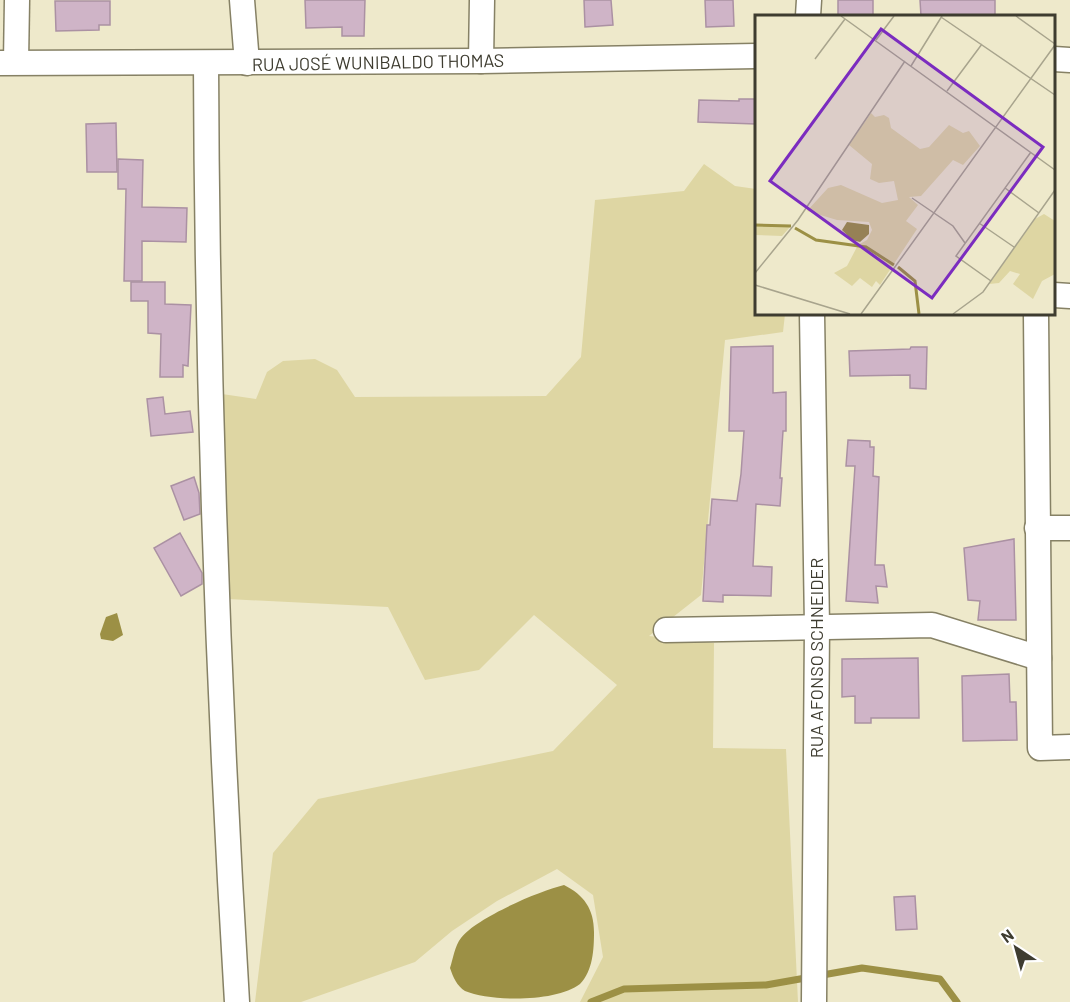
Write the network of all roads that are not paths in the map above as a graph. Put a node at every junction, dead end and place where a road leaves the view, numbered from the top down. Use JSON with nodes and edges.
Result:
{"nodes":[{"id":1,"x":17,"y":0,"type":"edge"},
{"id":2,"x":242,"y":0,"type":"edge"},
{"id":3,"x":482,"y":0,"type":"edge"},
{"id":4,"x":809,"y":0,"type":"edge"},
{"id":5,"x":808,"y":15,"type":"edge"},
{"id":6,"x":755,"y":56,"type":"edge"},
{"id":7,"x":1055,"y":59,"type":"edge"},
{"id":8,"x":1070,"y":60,"type":"edge"},
{"id":9,"x":481,"y":61,"type":"junction"},
{"id":10,"x":8,"y":63,"type":"edge"},
{"id":11,"x":206,"y":63,"type":"junction"},
{"id":12,"x":246,"y":63,"type":"junction"},
{"id":13,"x":1055,"y":295,"type":"edge"},
{"id":14,"x":1070,"y":296,"type":"edge"},
{"id":15,"x":812,"y":315,"type":"edge"},
{"id":16,"x":1036,"y":315,"type":"edge"},
{"id":17,"x":1037,"y":528,"type":"junction"},
{"id":18,"x":1070,"y":528,"type":"edge"},
{"id":19,"x":817,"y":626,"type":"junction"},
{"id":20,"x":666,"y":630,"type":"dead end"},
{"id":21,"x":1039,"y":658,"type":"junction"},
{"id":22,"x":1070,"y":747,"type":"edge"},
{"id":23,"x":237,"y":1002,"type":"edge"},
{"id":24,"x":814,"y":1002,"type":"edge"}],
"edges":[{"from":1,"to":10,"type":"street"},
{"from":2,"to":12,"type":"street"},
{"from":3,"to":9,"type":"street"},
{"from":4,"to":5,"type":"street"},
{"from":6,"to":9,"type":"street","name":"RUA JOSÉ WUNIBALDO THOMAS"},
{"from":7,"to":8,"type":"street"},
{"from":9,"to":12,"type":"street","name":"RUA JOSÉ WUNIBALDO THOMAS"},
{"from":10,"to":11,"type":"street","name":"RUA JOSÉ WUNIBALDO THOMAS"},
{"from":11,"to":12,"type":"street","name":"RUA JOSÉ WUNIBALDO THOMAS"},
{"from":11,"to":23,"type":"street"},
{"from":13,"to":14,"type":"street"},
{"from":15,"to":19,"type":"street","name":"RUA AFONSO SCHNEIDER"},
{"from":16,"to":17,"type":"street"},
{"from":17,"to":18,"type":"street"},
{"from":17,"to":21,"type":"street"},
{"from":19,"to":20,"type":"street"},
{"from":19,"to":21,"type":"street"},
{"from":19,"to":24,"type":"street","name":"RUA AFONSO SCHNEIDER"},
{"from":21,"to":22,"type":"street"}]}
